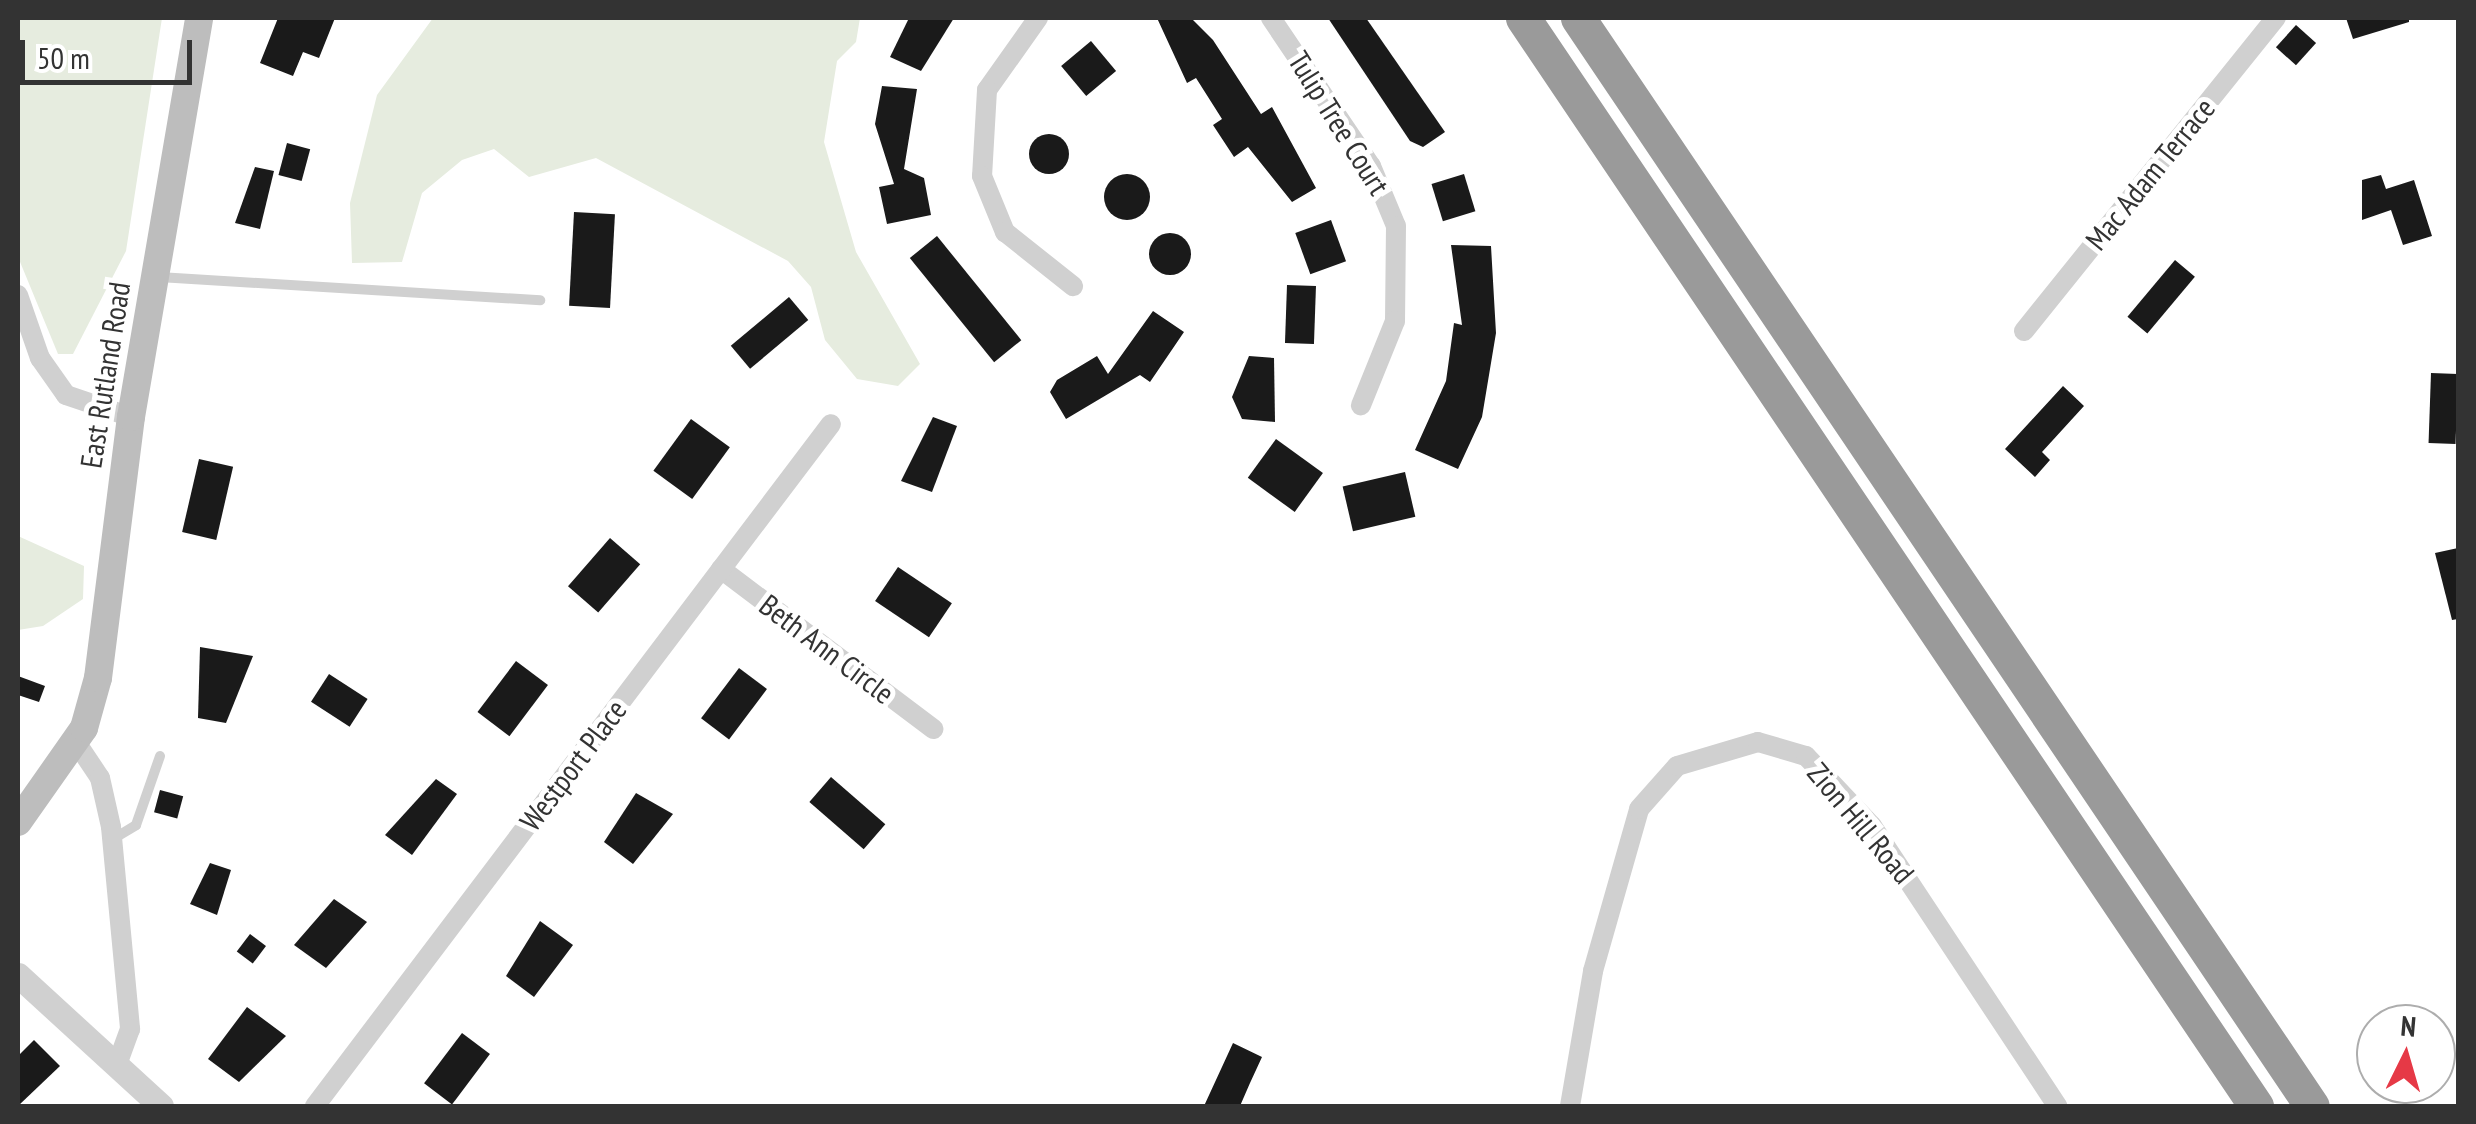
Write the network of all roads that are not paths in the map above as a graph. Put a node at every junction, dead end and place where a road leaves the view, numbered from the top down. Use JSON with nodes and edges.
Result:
{"nodes":[{"id":1,"x":199,"y":18,"type":"edge"},
{"id":2,"x":1038,"y":18,"type":"edge"},
{"id":3,"x":1271,"y":18,"type":"edge"},
{"id":4,"x":1523,"y":18,"type":"edge"},
{"id":5,"x":1578,"y":18,"type":"edge"},
{"id":6,"x":2276,"y":18,"type":"edge"},
{"id":7,"x":154,"y":276,"type":"junction"},
{"id":8,"x":1072,"y":286,"type":"dead end"},
{"id":9,"x":18,"y":295,"type":"edge"},
{"id":10,"x":540,"y":300,"type":"dead end"},
{"id":11,"x":2024,"y":331,"type":"dead end"},
{"id":12,"x":1361,"y":405,"type":"dead end"},
{"id":13,"x":131,"y":418,"type":"junction"},
{"id":14,"x":831,"y":424,"type":"dead end"},
{"id":15,"x":721,"y":569,"type":"junction"},
{"id":16,"x":933,"y":729,"type":"dead end"},
{"id":17,"x":76,"y":742,"type":"junction"},
{"id":18,"x":160,"y":756,"type":"dead end"},
{"id":19,"x":18,"y":822,"type":"edge"},
{"id":20,"x":112,"y":840,"type":"junction"},
{"id":21,"x":18,"y":975,"type":"edge"},
{"id":22,"x":119,"y":1060,"type":"junction"},
{"id":23,"x":161,"y":1106,"type":"edge"},
{"id":24,"x":315,"y":1106,"type":"edge"},
{"id":25,"x":1570,"y":1106,"type":"edge"},
{"id":26,"x":2058,"y":1106,"type":"edge"},
{"id":27,"x":2256,"y":1106,"type":"edge"},
{"id":28,"x":2312,"y":1106,"type":"edge"}],
"edges":[{"from":1,"to":7,"type":"main road","name":"East Rutland Road"},
{"from":2,"to":8,"type":"street"},
{"from":3,"to":12,"type":"street","name":"Tulip Tree Court"},
{"from":4,"to":27,"type":"highway"},
{"from":5,"to":28,"type":"highway"},
{"from":6,"to":11,"type":"street","name":"Mac Adam Terrace"},
{"from":7,"to":10,"type":"lane"},
{"from":7,"to":13,"type":"main road","name":"East Rutland Road"},
{"from":9,"to":13,"type":"street"},
{"from":13,"to":17,"type":"main road","name":"East Rutland Road"},
{"from":14,"to":15,"type":"street","name":"Westport Place"},
{"from":15,"to":16,"type":"street","name":"Beth Ann Circle"},
{"from":15,"to":24,"type":"street","name":"Westport Place"},
{"from":17,"to":19,"type":"main road","name":"East Rutland Road"},
{"from":17,"to":20,"type":"street"},
{"from":18,"to":20,"type":"lane"},
{"from":20,"to":22,"type":"street"},
{"from":21,"to":22,"type":"street"},
{"from":22,"to":23,"type":"street"},
{"from":25,"to":26,"type":"street","name":"Zion Hill Road"}]}
